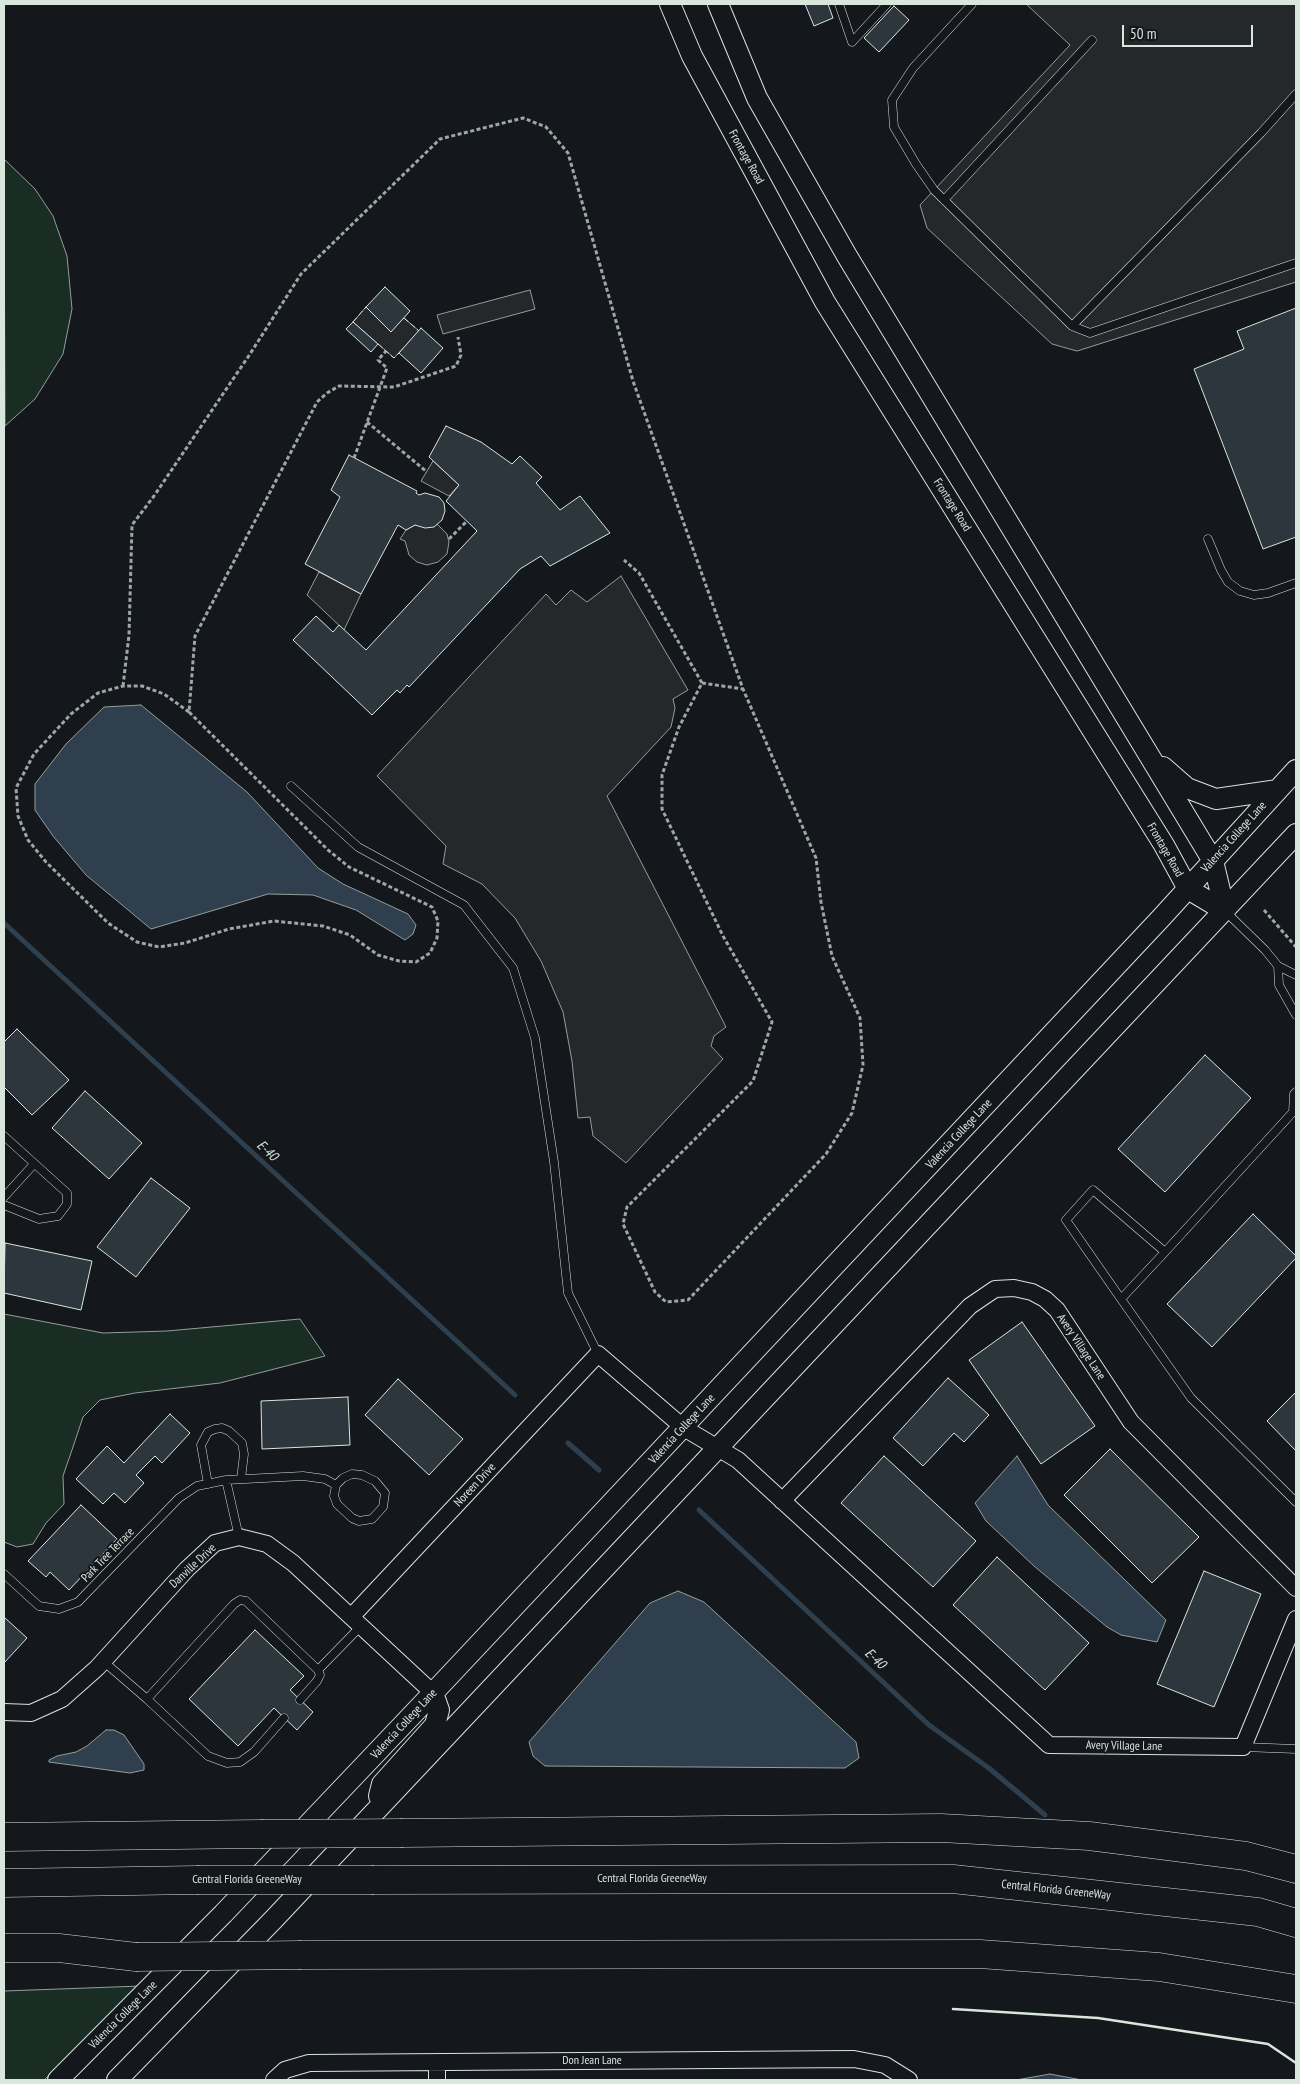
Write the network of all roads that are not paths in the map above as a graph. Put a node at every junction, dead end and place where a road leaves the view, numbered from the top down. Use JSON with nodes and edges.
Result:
{"nodes":[{"id":1,"x":670,"y":4,"type":"edge"},
{"id":2,"x":718,"y":4,"type":"edge"},
{"id":3,"x":839,"y":4,"type":"edge"},
{"id":4,"x":887,"y":4,"type":"edge"},
{"id":5,"x":972,"y":4,"type":"edge"},
{"id":6,"x":1092,"y":40,"type":"dead end"},
{"id":7,"x":1296,"y":94,"type":"edge"},
{"id":8,"x":944,"y":200,"type":"junction"},
{"id":9,"x":1296,"y":263,"type":"edge"},
{"id":10,"x":1072,"y":326,"type":"junction"},
{"id":11,"x":1208,"y":539,"type":"dead end"},
{"id":12,"x":1296,"y":583,"type":"edge"},
{"id":13,"x":1149,"y":754,"type":"junction"},
{"id":14,"x":1296,"y":770,"type":"edge"},
{"id":15,"x":291,"y":786,"type":"dead end"},
{"id":16,"x":1278,"y":790,"type":"junction"},
{"id":17,"x":1296,"y":834,"type":"edge"},
{"id":18,"x":1214,"y":861,"type":"junction"},
{"id":19,"x":1188,"y":889,"type":"junction"},
{"id":20,"x":1225,"y":911,"type":"junction"},
{"id":21,"x":1278,"y":966,"type":"junction"},
{"id":22,"x":1296,"y":975,"type":"edge"},
{"id":23,"x":1296,"y":1015,"type":"edge"},
{"id":24,"x":1296,"y":1092,"type":"edge"},
{"id":25,"x":1294,"y":1112,"type":"edge"},
{"id":26,"x":4,"y":1136,"type":"edge"},
{"id":27,"x":34,"y":1164,"type":"junction"},
{"id":28,"x":4,"y":1197,"type":"edge"},
{"id":29,"x":4,"y":1205,"type":"edge"},
{"id":30,"x":1165,"y":1252,"type":"junction"},
{"id":31,"x":1121,"y":1298,"type":"junction"},
{"id":32,"x":598,"y":1354,"type":"junction"},
{"id":33,"x":684,"y":1428,"type":"junction"},
{"id":34,"x":718,"y":1447,"type":"junction"},
{"id":35,"x":241,"y":1479,"type":"junction"},
{"id":36,"x":226,"y":1480,"type":"junction"},
{"id":37,"x":208,"y":1484,"type":"junction"},
{"id":38,"x":336,"y":1485,"type":"junction"},
{"id":39,"x":782,"y":1501,"type":"junction"},
{"id":40,"x":1296,"y":1502,"type":"edge"},
{"id":41,"x":239,"y":1537,"type":"junction"},
{"id":42,"x":4,"y":1574,"type":"edge"},
{"id":43,"x":1296,"y":1588,"type":"edge"},
{"id":44,"x":1296,"y":1619,"type":"edge"},
{"id":45,"x":356,"y":1621,"type":"junction"},
{"id":46,"x":103,"y":1661,"type":"junction"},
{"id":47,"x":318,"y":1670,"type":"junction"},
{"id":48,"x":433,"y":1693,"type":"junction"},
{"id":49,"x":147,"y":1699,"type":"junction"},
{"id":50,"x":300,"y":1700,"type":"dead end"},
{"id":51,"x":4,"y":1712,"type":"edge"},
{"id":52,"x":284,"y":1718,"type":"dead end"},
{"id":53,"x":1243,"y":1747,"type":"junction"},
{"id":54,"x":1296,"y":1749,"type":"edge"},
{"id":55,"x":375,"y":1810,"type":"junction"},
{"id":56,"x":4,"y":1837,"type":"edge"},
{"id":57,"x":1296,"y":1869,"type":"edge"},
{"id":58,"x":4,"y":1883,"type":"edge"},
{"id":59,"x":1296,"y":1923,"type":"edge"},
{"id":60,"x":4,"y":1948,"type":"edge"},
{"id":61,"x":59,"y":1948,"type":"junction"},
{"id":62,"x":4,"y":1954,"type":"edge"},
{"id":63,"x":1296,"y":1989,"type":"edge"},
{"id":64,"x":437,"y":2062,"type":"junction"},
{"id":65,"x":58,"y":2080,"type":"edge"},
{"id":66,"x":118,"y":2080,"type":"edge"},
{"id":67,"x":274,"y":2080,"type":"edge"},
{"id":68,"x":437,"y":2080,"type":"edge"},
{"id":69,"x":909,"y":2080,"type":"edge"}],
"edges":[{"from":1,"to":19,"type":"street","name":"Frontage Road"},
{"from":2,"to":13,"type":"street"},
{"from":3,"to":4,"type":"lane"},
{"from":5,"to":8,"type":"lane"},
{"from":6,"to":8,"type":"lane"},
{"from":7,"to":10,"type":"lane"},
{"from":8,"to":10,"type":"lane"},
{"from":9,"to":10,"type":"lane"},
{"from":11,"to":12,"type":"lane"},
{"from":13,"to":16,"type":"street"},
{"from":13,"to":18,"type":"street"},
{"from":14,"to":16,"type":"street","name":"Valencia College Lane"},
{"from":15,"to":32,"type":"lane"},
{"from":16,"to":18,"type":"street","name":"Valencia College Lane"},
{"from":17,"to":20,"type":"street"},
{"from":18,"to":19,"type":"street","name":"Valencia College Lane"},
{"from":18,"to":20,"type":"street"},
{"from":19,"to":20,"type":"street","name":"Frontage Road"},
{"from":19,"to":33,"type":"street","name":"Valencia College Lane"},
{"from":20,"to":21,"type":"lane"},
{"from":20,"to":34,"type":"street"},
{"from":21,"to":22,"type":"lane"},
{"from":21,"to":23,"type":"lane"},
{"from":24,"to":25,"type":"lane"},
{"from":25,"to":30,"type":"lane"},
{"from":26,"to":27,"type":"lane"},
{"from":27,"to":28,"type":"lane"},
{"from":27,"to":29,"type":"lane"},
{"from":30,"to":31,"type":"lane"},
{"from":30,"to":31,"type":"lane"},
{"from":31,"to":40,"type":"lane"},
{"from":32,"to":33,"type":"street","name":"Avery Village Lane"},
{"from":32,"to":45,"type":"street","name":"Noreen Drive"},
{"from":33,"to":34,"type":"street","name":"Avery Village Lane"},
{"from":33,"to":48,"type":"street","name":"Valencia College Lane"},
{"from":34,"to":39,"type":"street","name":"Avery Village Lane"},
{"from":34,"to":55,"type":"street"},
{"from":35,"to":36,"type":"lane","name":"Park Tree Terrace"},
{"from":35,"to":37,"type":"lane"},
{"from":35,"to":38,"type":"lane","name":"Park Tree Terrace"},
{"from":36,"to":37,"type":"lane","name":"Park Tree Terrace"},
{"from":36,"to":41,"type":"lane"},
{"from":37,"to":42,"type":"lane","name":"Park Tree Terrace"},
{"from":38,"to":38,"type":"lane"},
{"from":39,"to":43,"type":"street","name":"Avery Village Lane"},
{"from":39,"to":53,"type":"street","name":"Avery Village Lane"},
{"from":41,"to":45,"type":"street","name":"Danville Drive"},
{"from":41,"to":46,"type":"street","name":"Danville Drive"},
{"from":44,"to":53,"type":"street"},
{"from":45,"to":47,"type":"lane"},
{"from":45,"to":48,"type":"street","name":"Danville Drive"},
{"from":46,"to":49,"type":"lane"},
{"from":46,"to":51,"type":"street","name":"Danville Drive"},
{"from":47,"to":49,"type":"lane"},
{"from":47,"to":50,"type":"lane"},
{"from":48,"to":55,"type":"street"},
{"from":48,"to":65,"type":"street","name":"Valencia College Lane"},
{"from":49,"to":52,"type":"lane"},
{"from":53,"to":54,"type":"lane"},
{"from":55,"to":66,"type":"street"},
{"from":56,"to":57,"type":"highway","bridge":true},
{"from":58,"to":59,"type":"highway","name":"Central Florida GreeneWay","bridge":true},
{"from":60,"to":61,"type":"highway"},
{"from":61,"to":62,"type":"highway"},
{"from":61,"to":63,"type":"highway","bridge":true},
{"from":64,"to":67,"type":"street","name":"Don Jean Lane"},
{"from":64,"to":68,"type":"street"},
{"from":64,"to":69,"type":"street","name":"Don Jean Lane"}]}
